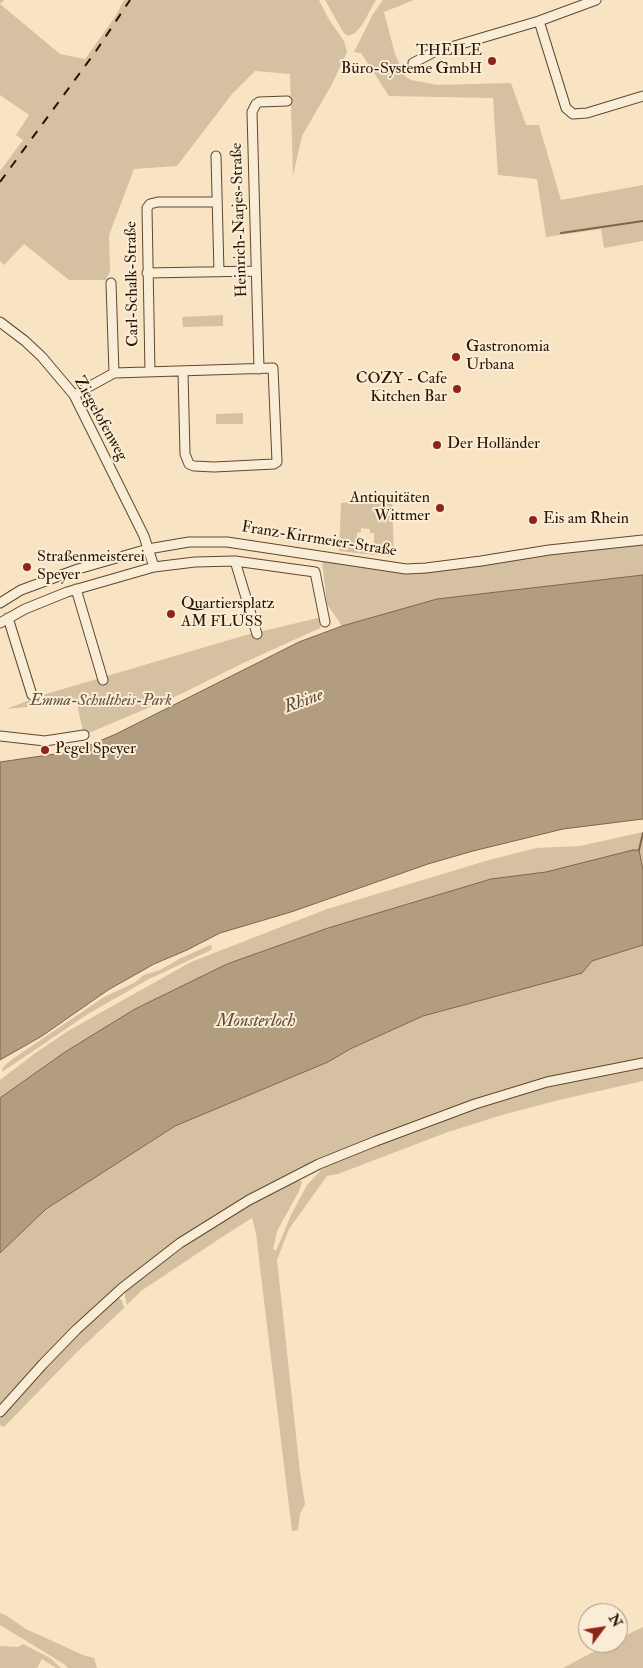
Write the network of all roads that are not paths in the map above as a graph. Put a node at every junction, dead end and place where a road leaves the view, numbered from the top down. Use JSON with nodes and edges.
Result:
{"nodes":[{"id":1,"x":596,"y":0,"type":"edge"},
{"id":2,"x":539,"y":21,"type":"junction"},
{"id":3,"x":413,"y":63,"type":"dead end"},
{"id":4,"x":643,"y":96,"type":"edge"},
{"id":5,"x":288,"y":101,"type":"dead end"},
{"id":6,"x":216,"y":156,"type":"dead end"},
{"id":7,"x":216,"y":202,"type":"junction"},
{"id":8,"x":256,"y":271,"type":"junction"},
{"id":9,"x":219,"y":272,"type":"junction"},
{"id":10,"x":147,"y":273,"type":"junction"},
{"id":11,"x":111,"y":283,"type":"dead end"},
{"id":12,"x":0,"y":322,"type":"edge"},
{"id":13,"x":259,"y":369,"type":"junction"},
{"id":14,"x":150,"y":372,"type":"junction"},
{"id":15,"x":183,"y":372,"type":"junction"},
{"id":16,"x":114,"y":373,"type":"junction"},
{"id":17,"x":74,"y":395,"type":"junction"},
{"id":18,"x":643,"y":540,"type":"edge"},
{"id":19,"x":148,"y":549,"type":"junction"},
{"id":20,"x":316,"y":555,"type":"junction"},
{"id":21,"x":235,"y":561,"type":"junction"},
{"id":22,"x":154,"y":567,"type":"junction"},
{"id":23,"x":315,"y":572,"type":"junction"},
{"id":24,"x":76,"y":589,"type":"junction"},
{"id":25,"x":0,"y":603,"type":"edge"},
{"id":26,"x":4,"y":620,"type":"edge"},
{"id":27,"x":325,"y":622,"type":"dead end"},
{"id":28,"x":257,"y":634,"type":"dead end"},
{"id":29,"x":103,"y":680,"type":"dead end"},
{"id":30,"x":32,"y":694,"type":"dead end"},
{"id":31,"x":84,"y":735,"type":"dead end"},
{"id":32,"x":0,"y":736,"type":"edge"},
{"id":33,"x":643,"y":1063,"type":"edge"},
{"id":34,"x":0,"y":1412,"type":"edge"}],
"edges":[{"from":1,"to":2,"type":"street"},
{"from":2,"to":3,"type":"street"},
{"from":2,"to":4,"type":"street"},
{"from":5,"to":8,"type":"street","name":"Heinrich-Narjes-Straße"},
{"from":6,"to":7,"type":"street"},
{"from":7,"to":9,"type":"street"},
{"from":7,"to":10,"type":"street","name":"Carl-Schalk-Straße"},
{"from":8,"to":9,"type":"street"},
{"from":8,"to":13,"type":"street","name":"Heinrich-Narjes-Straße"},
{"from":9,"to":10,"type":"street"},
{"from":10,"to":14,"type":"street","name":"Carl-Schalk-Straße"},
{"from":11,"to":16,"type":"street"},
{"from":12,"to":17,"type":"street","name":"Ziegelofenweg"},
{"from":13,"to":15,"type":"street"},
{"from":13,"to":15,"type":"street"},
{"from":14,"to":15,"type":"street"},
{"from":14,"to":16,"type":"street"},
{"from":16,"to":17,"type":"street"},
{"from":17,"to":19,"type":"street","name":"Ziegelofenweg"},
{"from":18,"to":20,"type":"street","name":"Franz-Kirrmeier-Straße"},
{"from":19,"to":20,"type":"street","name":"Franz-Kirrmeier-Straße"},
{"from":19,"to":22,"type":"street","name":"Ziegelofenweg"},
{"from":19,"to":25,"type":"street","name":"Franz-Kirrmeier-Straße"},
{"from":20,"to":23,"type":"street"},
{"from":21,"to":22,"type":"street"},
{"from":21,"to":23,"type":"street"},
{"from":21,"to":28,"type":"street"},
{"from":22,"to":24,"type":"street"},
{"from":23,"to":27,"type":"street"},
{"from":24,"to":26,"type":"street"},
{"from":24,"to":29,"type":"street"},
{"from":26,"to":30,"type":"street"},
{"from":31,"to":32,"type":"street"},
{"from":33,"to":34,"type":"street"}]}
